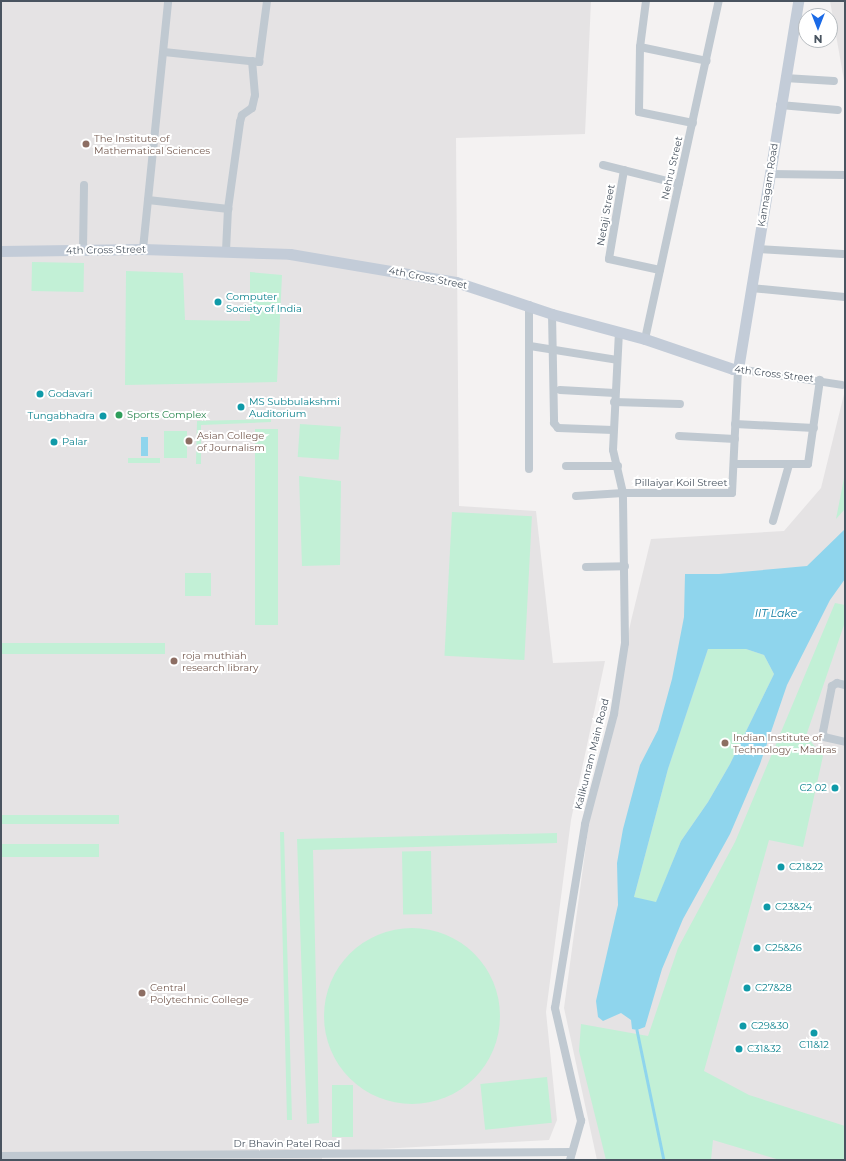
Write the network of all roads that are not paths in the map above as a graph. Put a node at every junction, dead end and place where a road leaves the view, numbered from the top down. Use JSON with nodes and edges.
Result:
{"nodes":[{"id":1,"x":168,"y":1,"type":"edge"},
{"id":2,"x":267,"y":1,"type":"edge"},
{"id":3,"x":646,"y":1,"type":"edge"},
{"id":4,"x":719,"y":1,"type":"edge"},
{"id":5,"x":798,"y":1,"type":"edge"},
{"id":6,"x":640,"y":47,"type":"junction"},
{"id":7,"x":164,"y":52,"type":"junction"},
{"id":8,"x":252,"y":61,"type":"junction"},
{"id":9,"x":707,"y":61,"type":"junction"},
{"id":10,"x":785,"y":78,"type":"junction"},
{"id":11,"x":834,"y":81,"type":"dead end"},
{"id":12,"x":780,"y":105,"type":"junction"},
{"id":13,"x":838,"y":110,"type":"dead end"},
{"id":14,"x":693,"y":123,"type":"junction"},
{"id":15,"x":603,"y":165,"type":"dead end"},
{"id":16,"x":624,"y":170,"type":"junction"},
{"id":17,"x":770,"y":174,"type":"junction"},
{"id":18,"x":845,"y":175,"type":"edge"},
{"id":19,"x":679,"y":184,"type":"junction"},
{"id":20,"x":84,"y":185,"type":"dead end"},
{"id":21,"x":148,"y":200,"type":"junction"},
{"id":22,"x":228,"y":209,"type":"junction"},
{"id":23,"x":143,"y":249,"type":"junction"},
{"id":24,"x":758,"y":249,"type":"junction"},
{"id":25,"x":83,"y":250,"type":"junction"},
{"id":26,"x":1,"y":251,"type":"edge"},
{"id":27,"x":226,"y":251,"type":"junction"},
{"id":28,"x":842,"y":254,"type":"dead end"},
{"id":29,"x":660,"y":270,"type":"junction"},
{"id":30,"x":751,"y":288,"type":"junction"},
{"id":31,"x":845,"y":297,"type":"edge"},
{"id":32,"x":529,"y":305,"type":"junction"},
{"id":33,"x":552,"y":314,"type":"junction"},
{"id":34,"x":619,"y":333,"type":"junction"},
{"id":35,"x":645,"y":339,"type":"junction"},
{"id":36,"x":530,"y":346,"type":"junction"},
{"id":37,"x":551,"y":349,"type":"junction"},
{"id":38,"x":617,"y":360,"type":"junction"},
{"id":39,"x":738,"y":368,"type":"junction"},
{"id":40,"x":820,"y":380,"type":"junction"},
{"id":41,"x":842,"y":384,"type":"dead end"},
{"id":42,"x":560,"y":390,"type":"dead end"},
{"id":43,"x":615,"y":393,"type":"junction"},
{"id":44,"x":614,"y":402,"type":"junction"},
{"id":45,"x":680,"y":404,"type":"dead end"},
{"id":46,"x":735,"y":424,"type":"junction"},
{"id":47,"x":814,"y":428,"type":"junction"},
{"id":48,"x":613,"y":430,"type":"junction"},
{"id":49,"x":679,"y":436,"type":"dead end"},
{"id":50,"x":735,"y":438,"type":"junction"},
{"id":51,"x":734,"y":464,"type":"junction"},
{"id":52,"x":789,"y":465,"type":"junction"},
{"id":53,"x":566,"y":466,"type":"dead end"},
{"id":54,"x":618,"y":466,"type":"junction"},
{"id":55,"x":529,"y":469,"type":"dead end"},
{"id":56,"x":623,"y":493,"type":"junction"},
{"id":57,"x":576,"y":496,"type":"dead end"},
{"id":58,"x":773,"y":521,"type":"dead end"},
{"id":59,"x":625,"y":566,"type":"junction"},
{"id":60,"x":586,"y":567,"type":"dead end"},
{"id":61,"x":845,"y":684,"type":"edge"},
{"id":62,"x":845,"y":742,"type":"edge"},
{"id":63,"x":1,"y":1156,"type":"edge"},
{"id":64,"x":571,"y":1156,"type":"edge"}],
"edges":[{"from":1,"to":7,"type":"street"},
{"from":2,"to":8,"type":"street"},
{"from":3,"to":6,"type":"street"},
{"from":4,"to":9,"type":"street","name":"Nehru Street"},
{"from":5,"to":10,"type":"street","name":"Kannagam Road"},
{"from":6,"to":9,"type":"street"},
{"from":6,"to":14,"type":"street"},
{"from":7,"to":8,"type":"street"},
{"from":7,"to":21,"type":"street"},
{"from":8,"to":22,"type":"street"},
{"from":9,"to":14,"type":"street","name":"Nehru Street"},
{"from":10,"to":11,"type":"street"},
{"from":10,"to":12,"type":"street","name":"Kannagam Road"},
{"from":12,"to":13,"type":"street"},
{"from":12,"to":17,"type":"street","name":"Kannagam Road"},
{"from":14,"to":19,"type":"street","name":"Nehru Street"},
{"from":15,"to":16,"type":"street"},
{"from":16,"to":19,"type":"street"},
{"from":16,"to":29,"type":"street","name":"Netaji Street"},
{"from":17,"to":18,"type":"street"},
{"from":17,"to":24,"type":"street","name":"Kannagam Road"},
{"from":19,"to":29,"type":"street","name":"Nehru Street"},
{"from":20,"to":25,"type":"street"},
{"from":21,"to":22,"type":"street"},
{"from":21,"to":23,"type":"street"},
{"from":22,"to":27,"type":"street"},
{"from":23,"to":25,"type":"street","name":"4th Cross Street"},
{"from":23,"to":27,"type":"street","name":"4th Cross Street"},
{"from":24,"to":28,"type":"street"},
{"from":24,"to":30,"type":"street","name":"Kannagam Road"},
{"from":25,"to":26,"type":"street","name":"4th Cross Street"},
{"from":27,"to":32,"type":"street","name":"4th Cross Street"},
{"from":29,"to":35,"type":"street","name":"Nehru Street"},
{"from":30,"to":31,"type":"street"},
{"from":30,"to":39,"type":"street","name":"Kannagam Road"},
{"from":32,"to":33,"type":"street","name":"4th Cross Street"},
{"from":32,"to":36,"type":"street"},
{"from":33,"to":34,"type":"street","name":"4th Cross Street"},
{"from":33,"to":37,"type":"street"},
{"from":34,"to":35,"type":"street","name":"4th Cross Street"},
{"from":34,"to":38,"type":"street","name":"Kalikunram Main Road"},
{"from":35,"to":39,"type":"street","name":"4th Cross Street"},
{"from":36,"to":37,"type":"street"},
{"from":36,"to":55,"type":"street"},
{"from":37,"to":38,"type":"street"},
{"from":37,"to":48,"type":"street"},
{"from":38,"to":43,"type":"street","name":"Kalikunram Main Road"},
{"from":39,"to":40,"type":"street","name":"4th Cross Street"},
{"from":39,"to":46,"type":"street","name":"Pillaiyar Koil Street"},
{"from":40,"to":41,"type":"street","name":"4th Cross Street"},
{"from":40,"to":47,"type":"street"},
{"from":42,"to":43,"type":"street"},
{"from":43,"to":44,"type":"street","name":"Kalikunram Main Road"},
{"from":44,"to":45,"type":"street"},
{"from":44,"to":48,"type":"street","name":"Kalikunram Main Road"},
{"from":46,"to":47,"type":"street"},
{"from":46,"to":50,"type":"street","name":"Pillaiyar Koil Street"},
{"from":47,"to":52,"type":"street"},
{"from":48,"to":54,"type":"street","name":"Kalikunram Main Road"},
{"from":49,"to":50,"type":"street"},
{"from":50,"to":51,"type":"street","name":"Pillaiyar Koil Street"},
{"from":51,"to":52,"type":"street"},
{"from":51,"to":56,"type":"street","name":"Pillaiyar Koil Street"},
{"from":52,"to":58,"type":"street"},
{"from":53,"to":54,"type":"street"},
{"from":54,"to":56,"type":"street","name":"Kalikunram Main Road"},
{"from":56,"to":57,"type":"street","name":"Pillaiyar Koil Street"},
{"from":56,"to":59,"type":"street","name":"Kalikunram Main Road"},
{"from":59,"to":60,"type":"street"},
{"from":59,"to":64,"type":"street","name":"Kalikunram Main Road"},
{"from":61,"to":62,"type":"street"},
{"from":63,"to":64,"type":"street","name":"Dr Bhavin Patel Road"}]}
